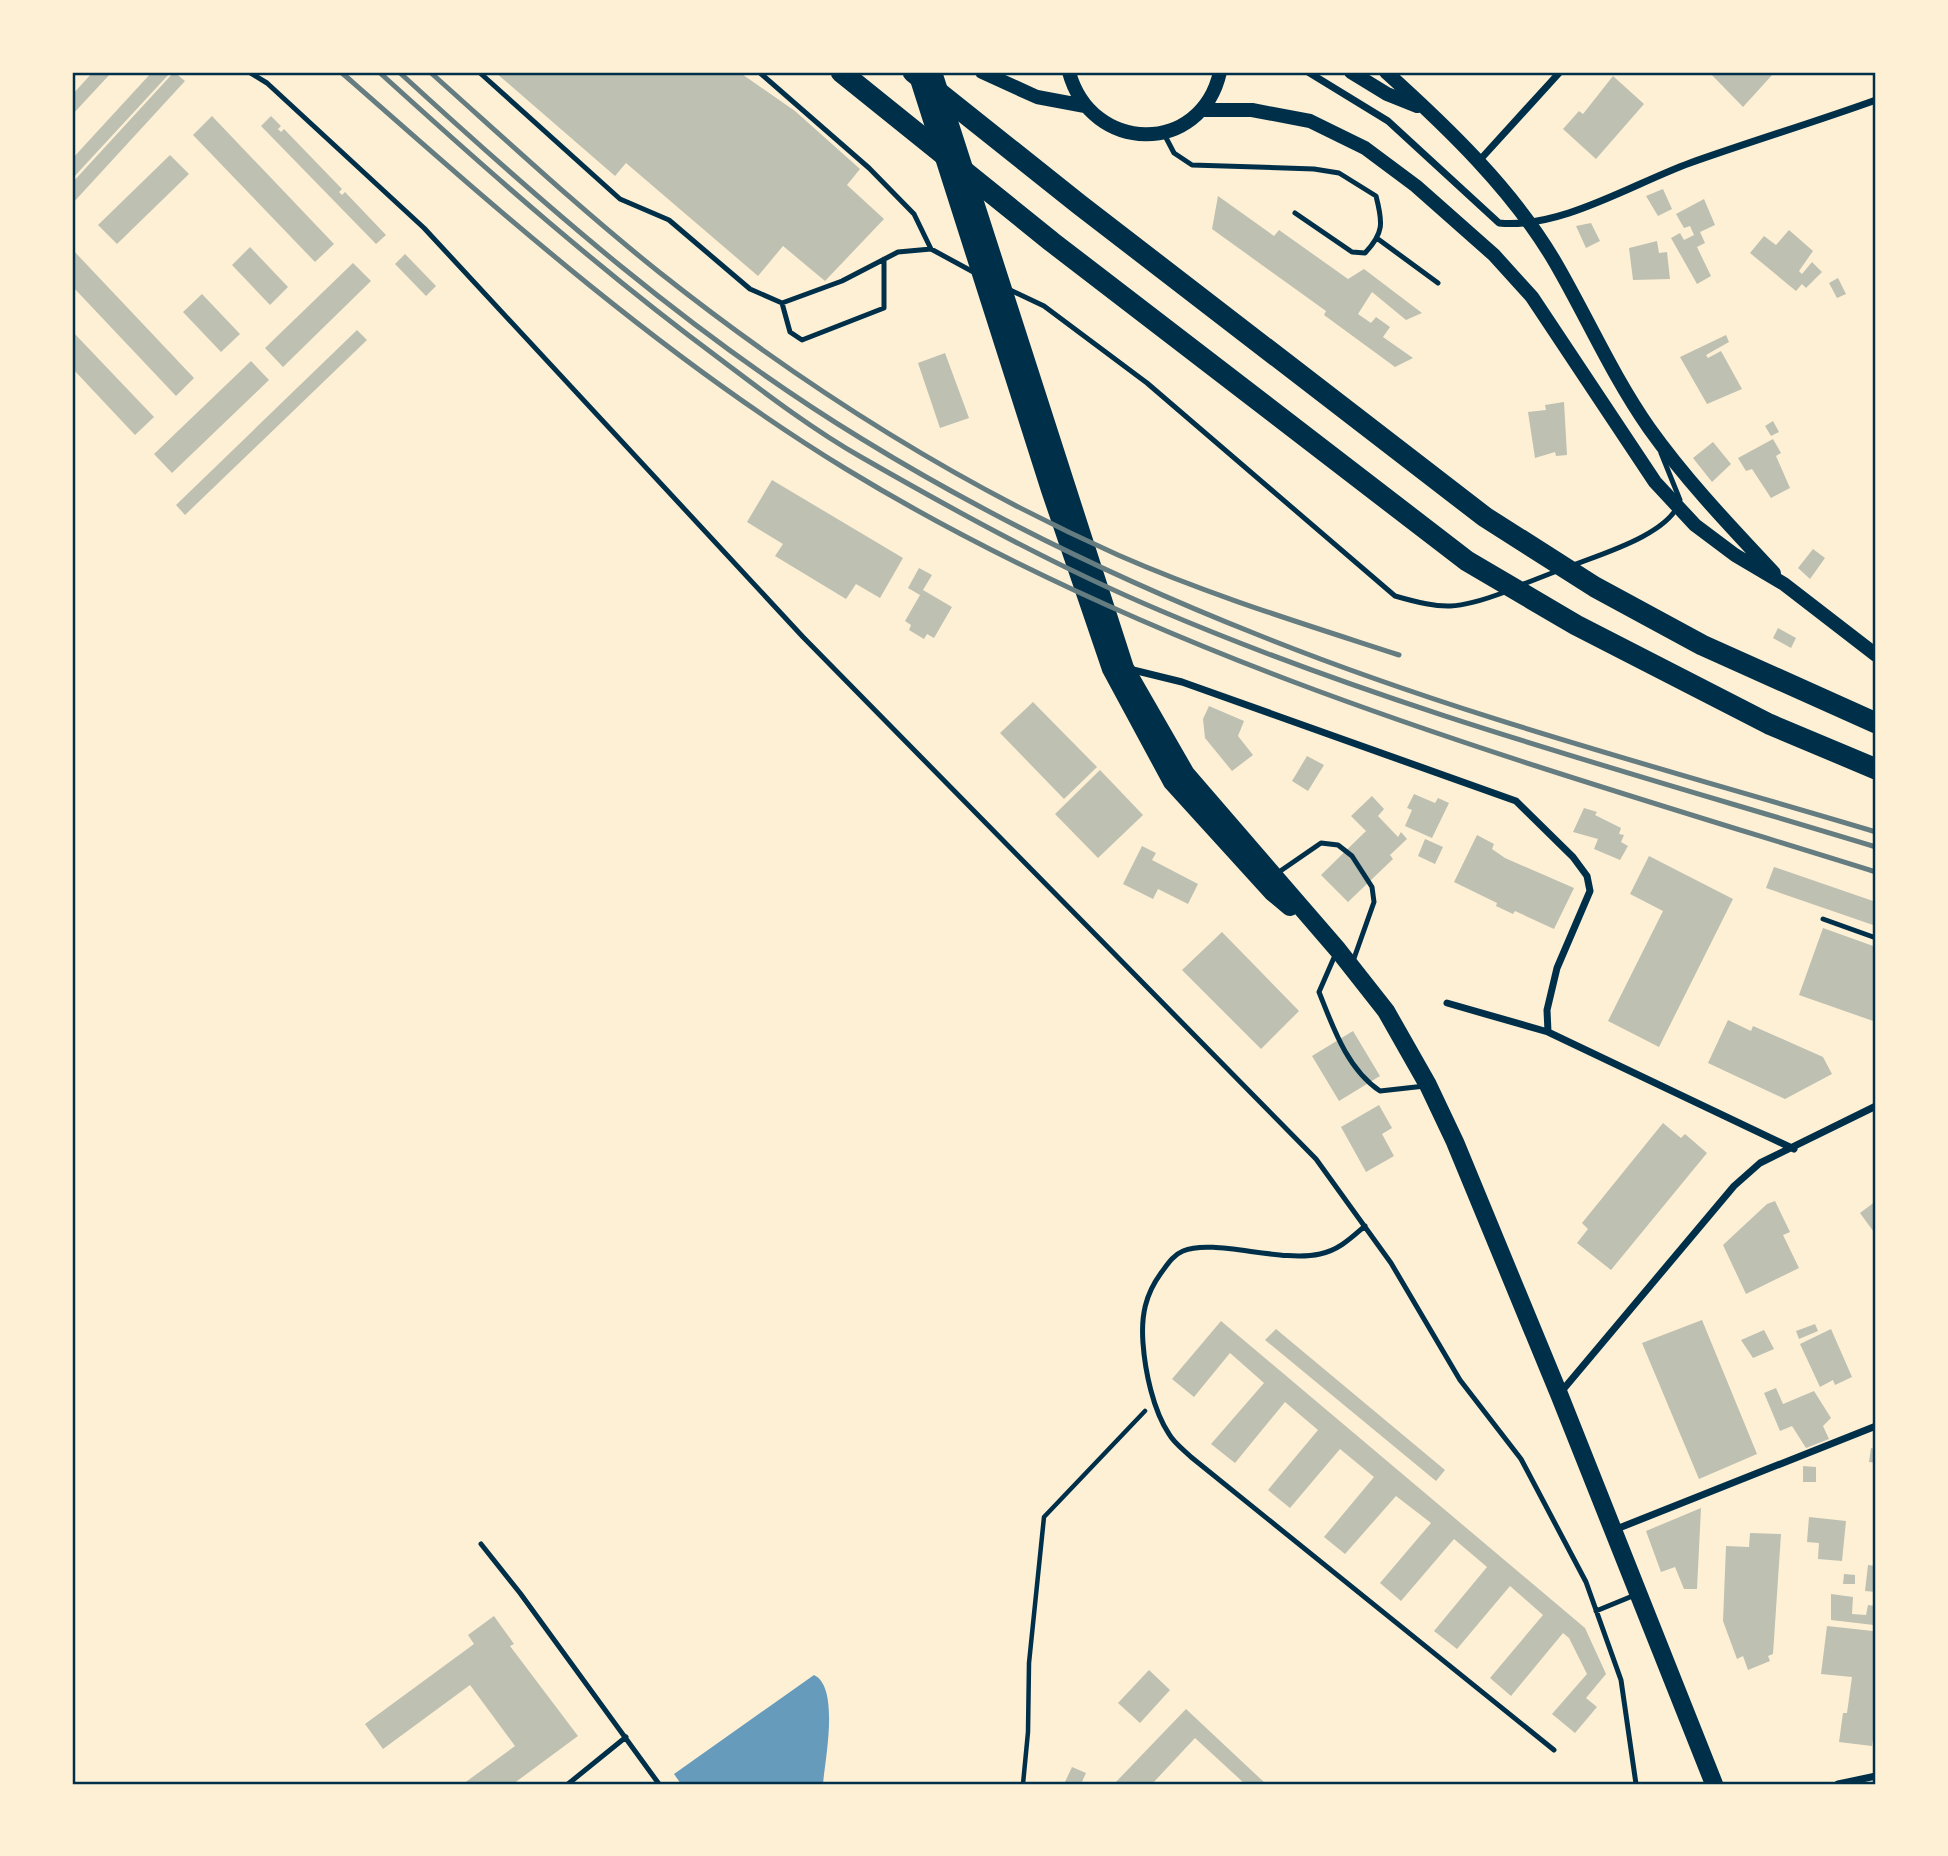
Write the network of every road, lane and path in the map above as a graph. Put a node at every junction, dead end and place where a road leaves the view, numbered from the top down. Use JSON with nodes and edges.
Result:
{"nodes":[{"id":1,"x":249,"y":72,"type":"edge"},
{"id":2,"x":479,"y":72,"type":"edge"},
{"id":3,"x":759,"y":72,"type":"edge"},
{"id":4,"x":841,"y":72,"type":"edge"},
{"id":5,"x":915,"y":72,"type":"edge"},
{"id":6,"x":933,"y":72,"type":"edge"},
{"id":7,"x":982,"y":72,"type":"edge"},
{"id":8,"x":1069,"y":72,"type":"edge"},
{"id":9,"x":1220,"y":72,"type":"edge"},
{"id":10,"x":1308,"y":72,"type":"edge"},
{"id":11,"x":1351,"y":72,"type":"edge"},
{"id":12,"x":1386,"y":72,"type":"edge"},
{"id":13,"x":1560,"y":72,"type":"edge"},
{"id":14,"x":1876,"y":100,"type":"edge"},
{"id":15,"x":1085,"y":106,"type":"junction"},
{"id":16,"x":1201,"y":110,"type":"junction"},
{"id":17,"x":1425,"y":110,"type":"junction"},
{"id":18,"x":1163,"y":132,"type":"junction"},
{"id":19,"x":1478,"y":163,"type":"junction"},
{"id":20,"x":1295,"y":213,"type":"dead end"},
{"id":21,"x":1529,"y":225,"type":"junction"},
{"id":22,"x":1378,"y":239,"type":"junction"},
{"id":23,"x":931,"y":249,"type":"junction"},
{"id":24,"x":884,"y":259,"type":"junction"},
{"id":25,"x":1438,"y":283,"type":"dead end"},
{"id":26,"x":782,"y":303,"type":"junction"},
{"id":27,"x":1650,"y":428,"type":"junction"},
{"id":28,"x":1678,"y":507,"type":"junction"},
{"id":29,"x":1784,"y":584,"type":"junction"},
{"id":30,"x":1876,"y":655,"type":"edge"},
{"id":31,"x":1118,"y":668,"type":"junction"},
{"id":32,"x":1876,"y":723,"type":"edge"},
{"id":33,"x":1876,"y":769,"type":"edge"},
{"id":34,"x":1274,"y":876,"type":"junction"},
{"id":35,"x":1823,"y":919,"type":"dead end"},
{"id":36,"x":1323,"y":933,"type":"junction"},
{"id":37,"x":1876,"y":938,"type":"edge"},
{"id":38,"x":1338,"y":950,"type":"junction"},
{"id":39,"x":1351,"y":967,"type":"junction"},
{"id":40,"x":1447,"y":1003,"type":"dead end"},
{"id":41,"x":1548,"y":1032,"type":"junction"},
{"id":42,"x":1428,"y":1085,"type":"junction"},
{"id":43,"x":1876,"y":1106,"type":"edge"},
{"id":44,"x":1794,"y":1149,"type":"junction"},
{"id":45,"x":1365,"y":1226,"type":"junction"},
{"id":46,"x":1559,"y":1394,"type":"junction"},
{"id":47,"x":1155,"y":1401,"type":"junction"},
{"id":48,"x":1876,"y":1426,"type":"edge"},
{"id":49,"x":1613,"y":1531,"type":"junction"},
{"id":50,"x":481,"y":1544,"type":"dead end"},
{"id":51,"x":1638,"y":1594,"type":"junction"},
{"id":52,"x":1596,"y":1611,"type":"junction"},
{"id":53,"x":626,"y":1737,"type":"junction"},
{"id":54,"x":1555,"y":1750,"type":"dead end"},
{"id":55,"x":1876,"y":1776,"type":"edge"},
{"id":56,"x":568,"y":1784,"type":"edge"},
{"id":57,"x":659,"y":1784,"type":"edge"},
{"id":58,"x":1023,"y":1784,"type":"edge"},
{"id":59,"x":1636,"y":1784,"type":"edge"},
{"id":60,"x":1714,"y":1784,"type":"edge"},
{"id":61,"x":1838,"y":1784,"type":"edge"}],
"edges":[{"from":1,"to":45,"type":"lane"},
{"from":2,"to":26,"type":"lane"},
{"from":3,"to":23,"type":"lane"},
{"from":4,"to":33,"type":"highway"},
{"from":5,"to":31,"type":"main road"},
{"from":5,"to":32,"type":"highway"},
{"from":6,"to":31,"type":"main road"},
{"from":7,"to":15,"type":"main road"},
{"from":8,"to":15,"type":"main road"},
{"from":9,"to":16,"type":"main road"},
{"from":10,"to":21,"type":"street"},
{"from":11,"to":17,"type":"main road"},
{"from":12,"to":17,"type":"main road"},
{"from":13,"to":19,"type":"street"},
{"from":14,"to":21,"type":"street"},
{"from":15,"to":18,"type":"main road"},
{"from":16,"to":18,"type":"main road"},
{"from":16,"to":28,"type":"main road"},
{"from":17,"to":19,"type":"main road"},
{"from":18,"to":22,"type":"lane"},
{"from":19,"to":21,"type":"main road"},
{"from":20,"to":22,"type":"lane"},
{"from":21,"to":27,"type":"main road"},
{"from":22,"to":25,"type":"lane"},
{"from":23,"to":24,"type":"lane"},
{"from":23,"to":28,"type":"lane"},
{"from":24,"to":26,"type":"lane"},
{"from":24,"to":26,"type":"lane"},
{"from":27,"to":28,"type":"lane"},
{"from":27,"to":29,"type":"main road"},
{"from":28,"to":29,"type":"main road"},
{"from":29,"to":30,"type":"main road"},
{"from":31,"to":34,"type":"main road"},
{"from":31,"to":36,"type":"main road"},
{"from":31,"to":41,"type":"street"},
{"from":34,"to":36,"type":"main road"},
{"from":34,"to":39,"type":"lane"},
{"from":35,"to":37,"type":"lane"},
{"from":36,"to":38,"type":"main road"},
{"from":38,"to":39,"type":"main road"},
{"from":38,"to":42,"type":"lane"},
{"from":39,"to":42,"type":"main road"},
{"from":40,"to":41,"type":"street"},
{"from":41,"to":44,"type":"street"},
{"from":42,"to":46,"type":"main road"},
{"from":43,"to":44,"type":"street"},
{"from":44,"to":46,"type":"street"},
{"from":45,"to":47,"type":"lane"},
{"from":45,"to":52,"type":"lane"},
{"from":46,"to":49,"type":"main road"},
{"from":47,"to":54,"type":"lane"},
{"from":47,"to":58,"type":"path"},
{"from":48,"to":49,"type":"street"},
{"from":49,"to":51,"type":"main road"},
{"from":50,"to":53,"type":"lane"},
{"from":51,"to":52,"type":"lane"},
{"from":51,"to":60,"type":"main road"},
{"from":52,"to":59,"type":"lane"},
{"from":53,"to":56,"type":"lane"},
{"from":53,"to":57,"type":"lane"},
{"from":55,"to":61,"type":"street"}]}
